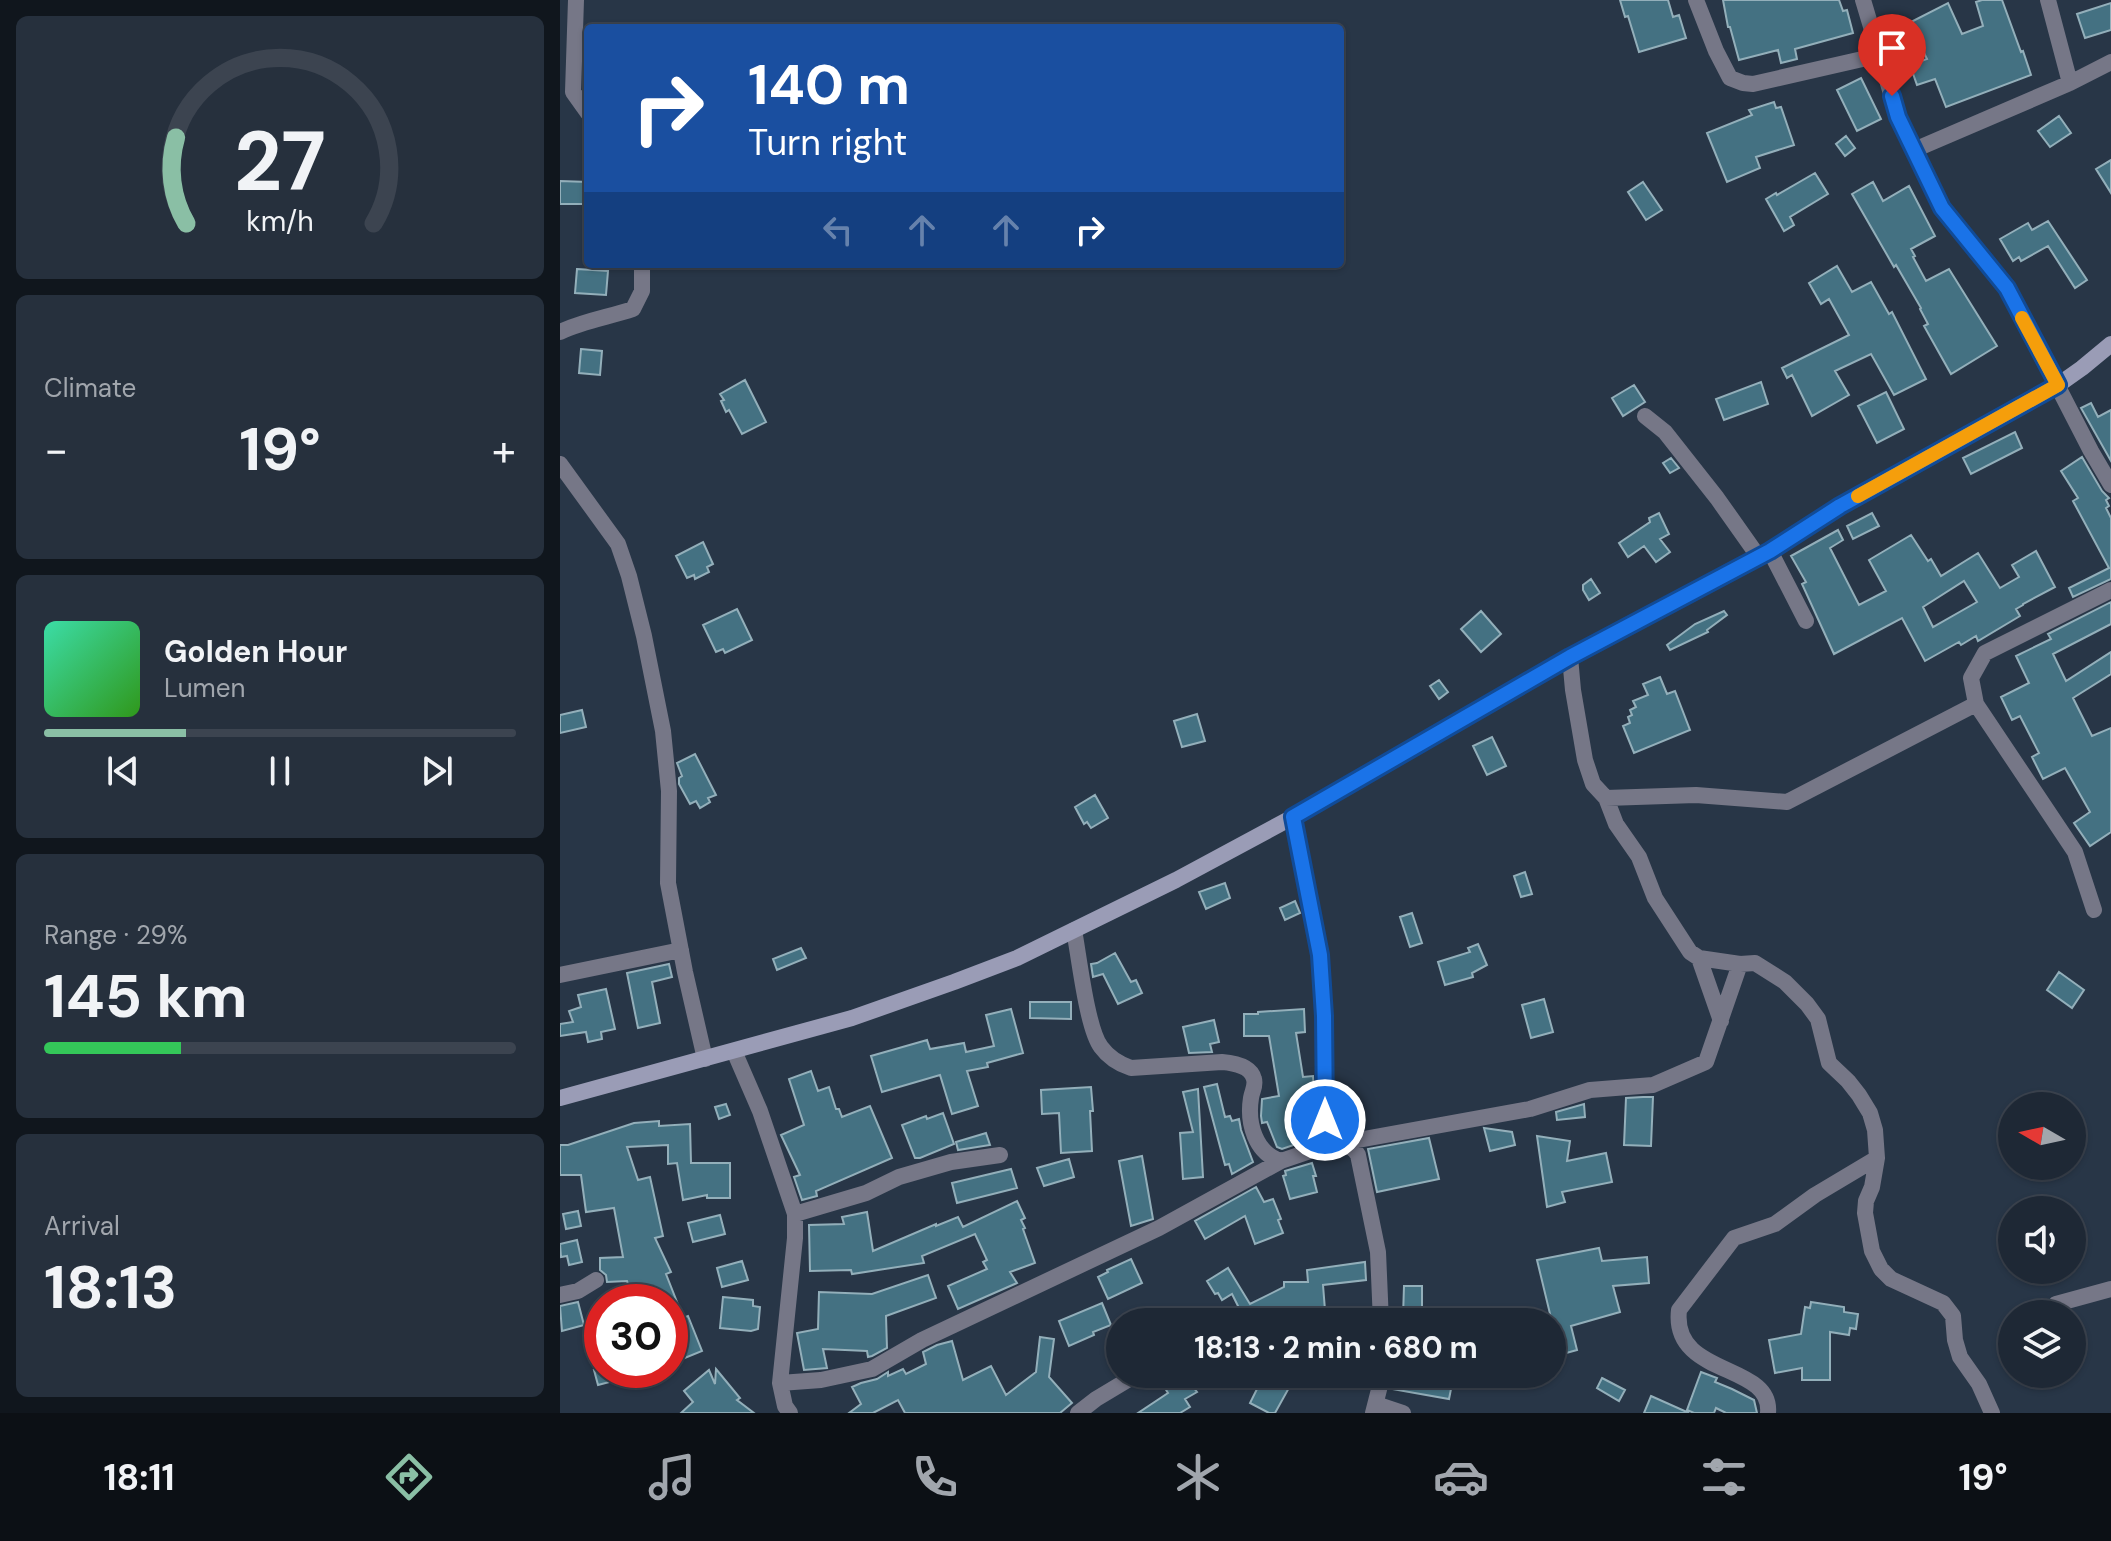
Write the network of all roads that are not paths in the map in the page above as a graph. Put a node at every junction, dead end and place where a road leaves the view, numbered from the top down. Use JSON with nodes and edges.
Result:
{"nodes":[{"id":1,"x":576,"y":0,"type":"edge"},
{"id":2,"x":1696,"y":0,"type":"edge"},
{"id":3,"x":1863,"y":0,"type":"edge"},
{"id":4,"x":2048,"y":0,"type":"edge"},
{"id":5,"x":1880,"y":55,"type":"junction"},
{"id":6,"x":2111,"y":62,"type":"edge"},
{"id":7,"x":2070,"y":83,"type":"junction"},
{"id":8,"x":584,"y":107,"type":"edge"},
{"id":9,"x":1914,"y":150,"type":"junction"},
{"id":10,"x":642,"y":268,"type":"edge"},
{"id":11,"x":560,"y":332,"type":"edge"},
{"id":12,"x":2111,"y":344,"type":"edge"},
{"id":13,"x":2058,"y":385,"type":"junction"},
{"id":14,"x":1645,"y":416,"type":"dead end"},
{"id":15,"x":560,"y":464,"type":"edge"},
{"id":16,"x":2111,"y":485,"type":"edge"},
{"id":17,"x":1764,"y":554,"type":"junction"},
{"id":18,"x":2111,"y":590,"type":"edge"},
{"id":19,"x":1806,"y":621,"type":"dead end"},
{"id":20,"x":1570,"y":657,"type":"junction"},
{"id":21,"x":1976,"y":704,"type":"junction"},
{"id":22,"x":1606,"y":798,"type":"junction"},
{"id":23,"x":1293,"y":817,"type":"junction"},
{"id":24,"x":2094,"y":910,"type":"dead end"},
{"id":25,"x":1074,"y":930,"type":"junction"},
{"id":26,"x":681,"y":950,"type":"junction"},
{"id":27,"x":1699,"y":958,"type":"junction"},
{"id":28,"x":1740,"y":964,"type":"junction"},
{"id":29,"x":560,"y":975,"type":"edge"},
{"id":30,"x":1721,"y":1021,"type":"junction"},
{"id":31,"x":734,"y":1051,"type":"junction"},
{"id":32,"x":705,"y":1059,"type":"junction"},
{"id":33,"x":560,"y":1098,"type":"edge"},
{"id":34,"x":1325,"y":1146,"type":"junction"},
{"id":35,"x":1000,"y":1155,"type":"dead end"},
{"id":36,"x":1877,"y":1158,"type":"junction"},
{"id":37,"x":1281,"y":1161,"type":"junction"},
{"id":38,"x":795,"y":1214,"type":"junction"},
{"id":39,"x":596,"y":1280,"type":"dead end"},
{"id":40,"x":2111,"y":1289,"type":"edge"},
{"id":41,"x":560,"y":1295,"type":"edge"},
{"id":42,"x":2071,"y":1300,"type":"edge"},
{"id":43,"x":1380,"y":1308,"type":"edge"},
{"id":44,"x":780,"y":1383,"type":"junction"},
{"id":45,"x":1114,"y":1388,"type":"edge"},
{"id":46,"x":1379,"y":1388,"type":"edge"},
{"id":47,"x":1374,"y":1409,"type":"edge"},
{"id":48,"x":789,"y":1413,"type":"edge"},
{"id":49,"x":1078,"y":1413,"type":"edge"},
{"id":50,"x":1403,"y":1413,"type":"edge"},
{"id":51,"x":1768,"y":1413,"type":"edge"},
{"id":52,"x":1992,"y":1413,"type":"edge"}],
"edges":[{"from":1,"to":8,"type":"street"},
{"from":2,"to":5,"type":"street"},
{"from":3,"to":5,"type":"street"},
{"from":4,"to":7,"type":"street"},
{"from":5,"to":9,"type":"street"},
{"from":6,"to":7,"type":"street"},
{"from":7,"to":9,"type":"street"},
{"from":9,"to":13,"type":"street"},
{"from":10,"to":11,"type":"street"},
{"from":12,"to":13,"type":"main road"},
{"from":13,"to":16,"type":"street"},
{"from":13,"to":17,"type":"main road"},
{"from":14,"to":17,"type":"street"},
{"from":15,"to":26,"type":"street"},
{"from":17,"to":19,"type":"street"},
{"from":17,"to":20,"type":"main road"},
{"from":18,"to":21,"type":"street"},
{"from":20,"to":22,"type":"street"},
{"from":20,"to":23,"type":"main road"},
{"from":21,"to":22,"type":"street"},
{"from":21,"to":24,"type":"street"},
{"from":22,"to":27,"type":"street"},
{"from":23,"to":25,"type":"main road"},
{"from":23,"to":34,"type":"street"},
{"from":25,"to":31,"type":"main road"},
{"from":25,"to":37,"type":"street"},
{"from":26,"to":29,"type":"street"},
{"from":26,"to":32,"type":"street"},
{"from":27,"to":28,"type":"street"},
{"from":27,"to":30,"type":"street"},
{"from":28,"to":30,"type":"street"},
{"from":28,"to":36,"type":"street"},
{"from":30,"to":34,"type":"street"},
{"from":31,"to":32,"type":"main road"},
{"from":31,"to":38,"type":"street"},
{"from":32,"to":33,"type":"main road"},
{"from":34,"to":37,"type":"street"},
{"from":34,"to":43,"type":"street"},
{"from":35,"to":38,"type":"street"},
{"from":36,"to":51,"type":"street"},
{"from":36,"to":52,"type":"street"},
{"from":37,"to":44,"type":"street"},
{"from":38,"to":44,"type":"street"},
{"from":39,"to":41,"type":"street"},
{"from":40,"to":42,"type":"street"},
{"from":44,"to":48,"type":"street"},
{"from":45,"to":49,"type":"street"},
{"from":46,"to":47,"type":"street"},
{"from":47,"to":50,"type":"street"}]}
